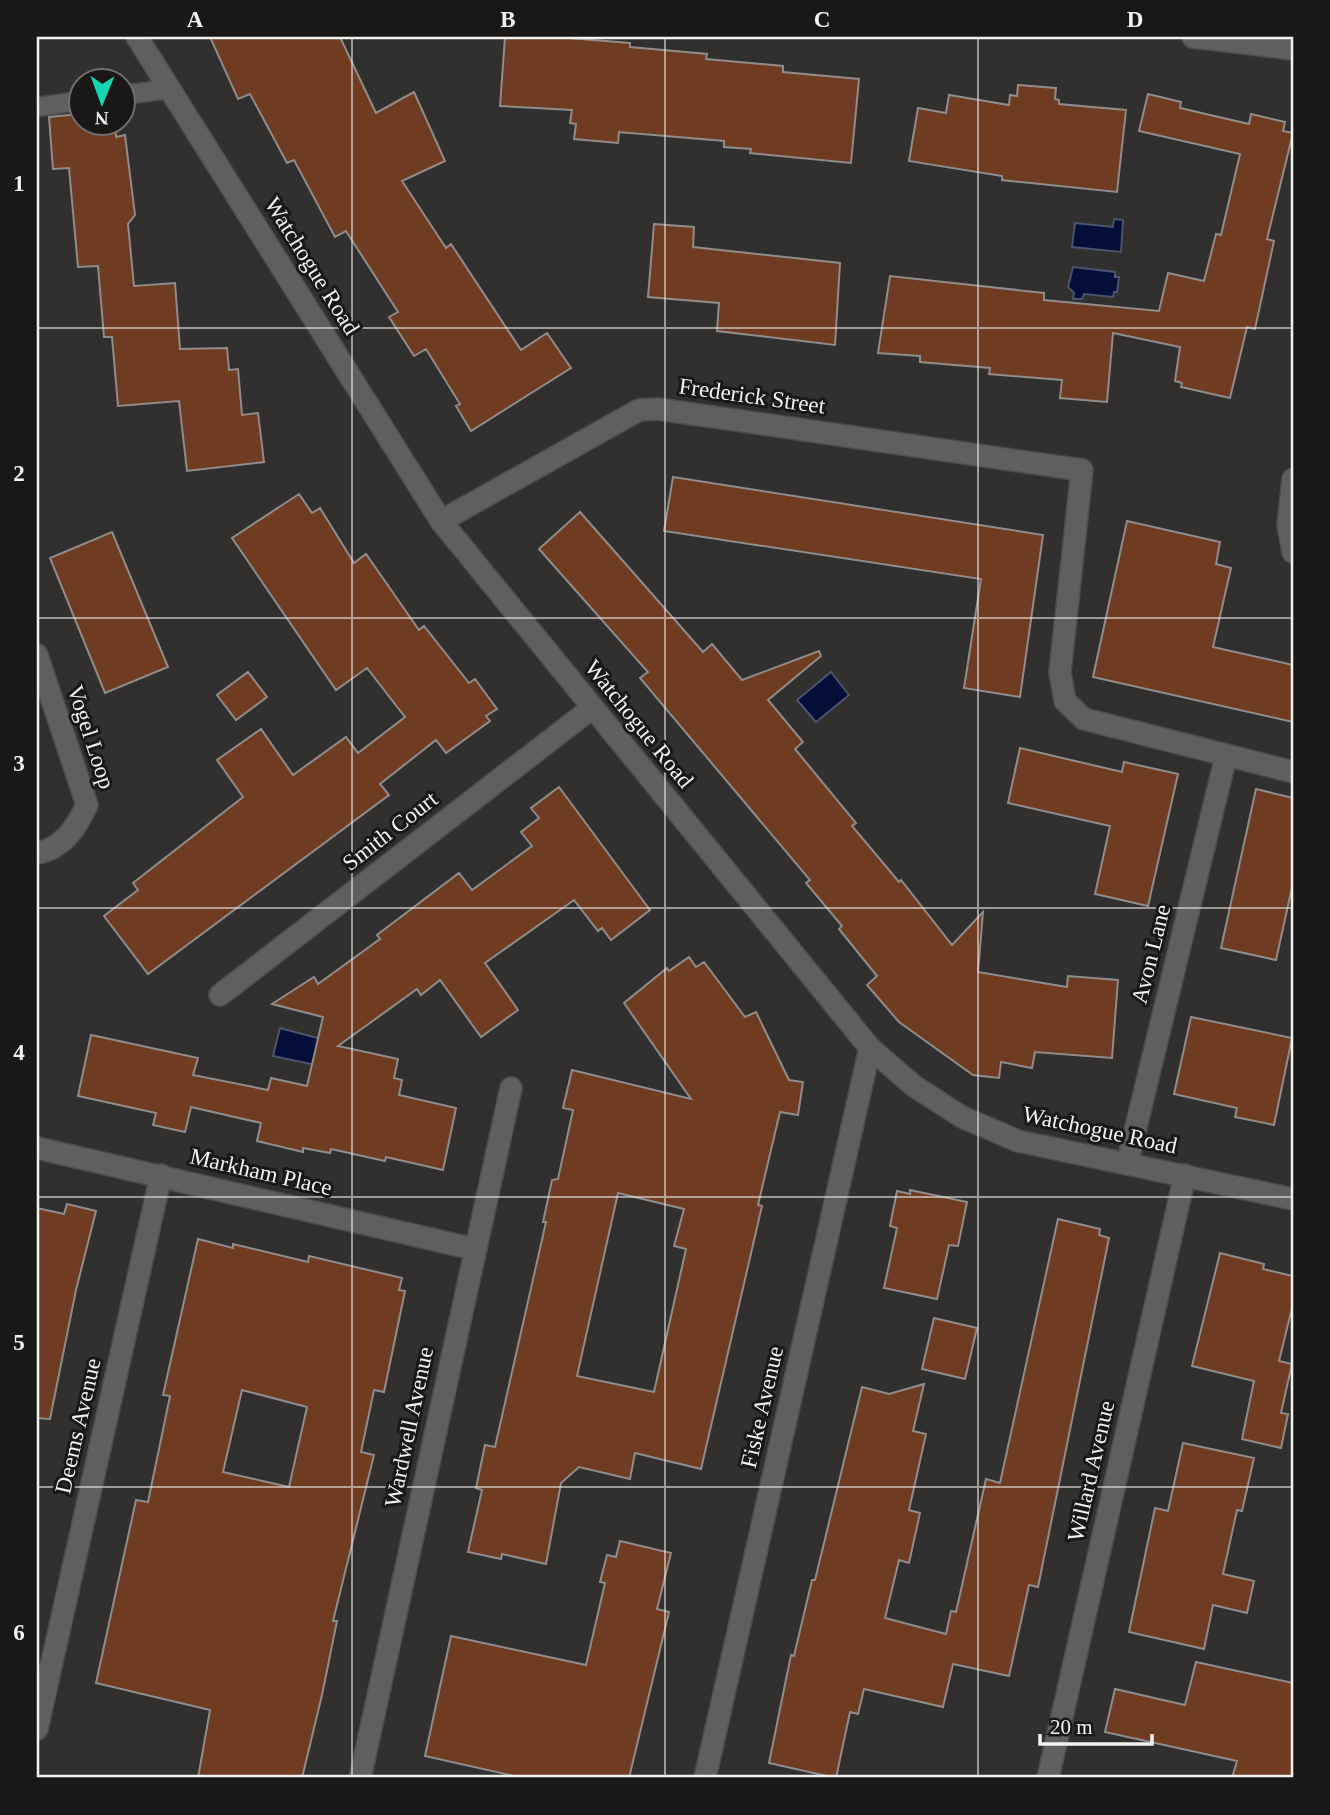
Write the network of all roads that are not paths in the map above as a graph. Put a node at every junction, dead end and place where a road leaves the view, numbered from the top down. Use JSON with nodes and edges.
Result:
{"nodes":[{"id":1,"x":137,"y":37,"type":"edge"},
{"id":2,"x":1193,"y":37,"type":"edge"},
{"id":3,"x":1293,"y":50,"type":"edge"},
{"id":4,"x":170,"y":89,"type":"junction"},
{"id":5,"x":136,"y":93,"type":"edge"},
{"id":6,"x":66,"y":103,"type":"edge"},
{"id":7,"x":37,"y":107,"type":"edge"},
{"id":8,"x":1293,"y":479,"type":"edge"},
{"id":9,"x":441,"y":521,"type":"junction"},
{"id":10,"x":1293,"y":552,"type":"edge"},
{"id":11,"x":37,"y":655,"type":"edge"},
{"id":12,"x":592,"y":708,"type":"junction"},
{"id":13,"x":1226,"y":756,"type":"junction"},
{"id":14,"x":1293,"y":772,"type":"edge"},
{"id":15,"x":37,"y":853,"type":"edge"},
{"id":16,"x":220,"y":995,"type":"dead end"},
{"id":17,"x":870,"y":1048,"type":"junction"},
{"id":18,"x":511,"y":1088,"type":"dead end"},
{"id":19,"x":37,"y":1148,"type":"edge"},
{"id":20,"x":1126,"y":1164,"type":"junction"},
{"id":21,"x":160,"y":1175,"type":"junction"},
{"id":22,"x":1185,"y":1175,"type":"junction"},
{"id":23,"x":1293,"y":1199,"type":"edge"},
{"id":24,"x":474,"y":1249,"type":"junction"},
{"id":25,"x":37,"y":1729,"type":"edge"},
{"id":26,"x":360,"y":1778,"type":"edge"},
{"id":27,"x":705,"y":1778,"type":"edge"},
{"id":28,"x":1048,"y":1778,"type":"edge"}],
"edges":[{"from":1,"to":4,"type":"street","name":"Watchogue Road"},
{"from":2,"to":3,"type":"street"},
{"from":4,"to":5,"type":"lane"},
{"from":4,"to":9,"type":"street","name":"Watchogue Road"},
{"from":6,"to":7,"type":"lane"},
{"from":8,"to":10,"type":"street"},
{"from":9,"to":12,"type":"street","name":"Watchogue Road"},
{"from":9,"to":13,"type":"street","name":"Frederick Street"},
{"from":11,"to":15,"type":"street","name":"Vogel Loop"},
{"from":12,"to":16,"type":"street","name":"Smith Court"},
{"from":12,"to":17,"type":"street","name":"Watchogue Road"},
{"from":13,"to":14,"type":"street"},
{"from":13,"to":20,"type":"street","name":"Avon Lane"},
{"from":17,"to":20,"type":"street","name":"Watchogue Road"},
{"from":17,"to":27,"type":"street","name":"Fiske Avenue"},
{"from":18,"to":24,"type":"street","name":"Wardwell Avenue"},
{"from":19,"to":21,"type":"street","name":"Markham Place"},
{"from":20,"to":22,"type":"street","name":"Watchogue Road"},
{"from":21,"to":24,"type":"street","name":"Markham Place"},
{"from":21,"to":25,"type":"street","name":"Deems Avenue"},
{"from":22,"to":23,"type":"street","name":"Watchogue Road"},
{"from":22,"to":28,"type":"street","name":"Willard Avenue"},
{"from":24,"to":26,"type":"street","name":"Wardwell Avenue"}]}
